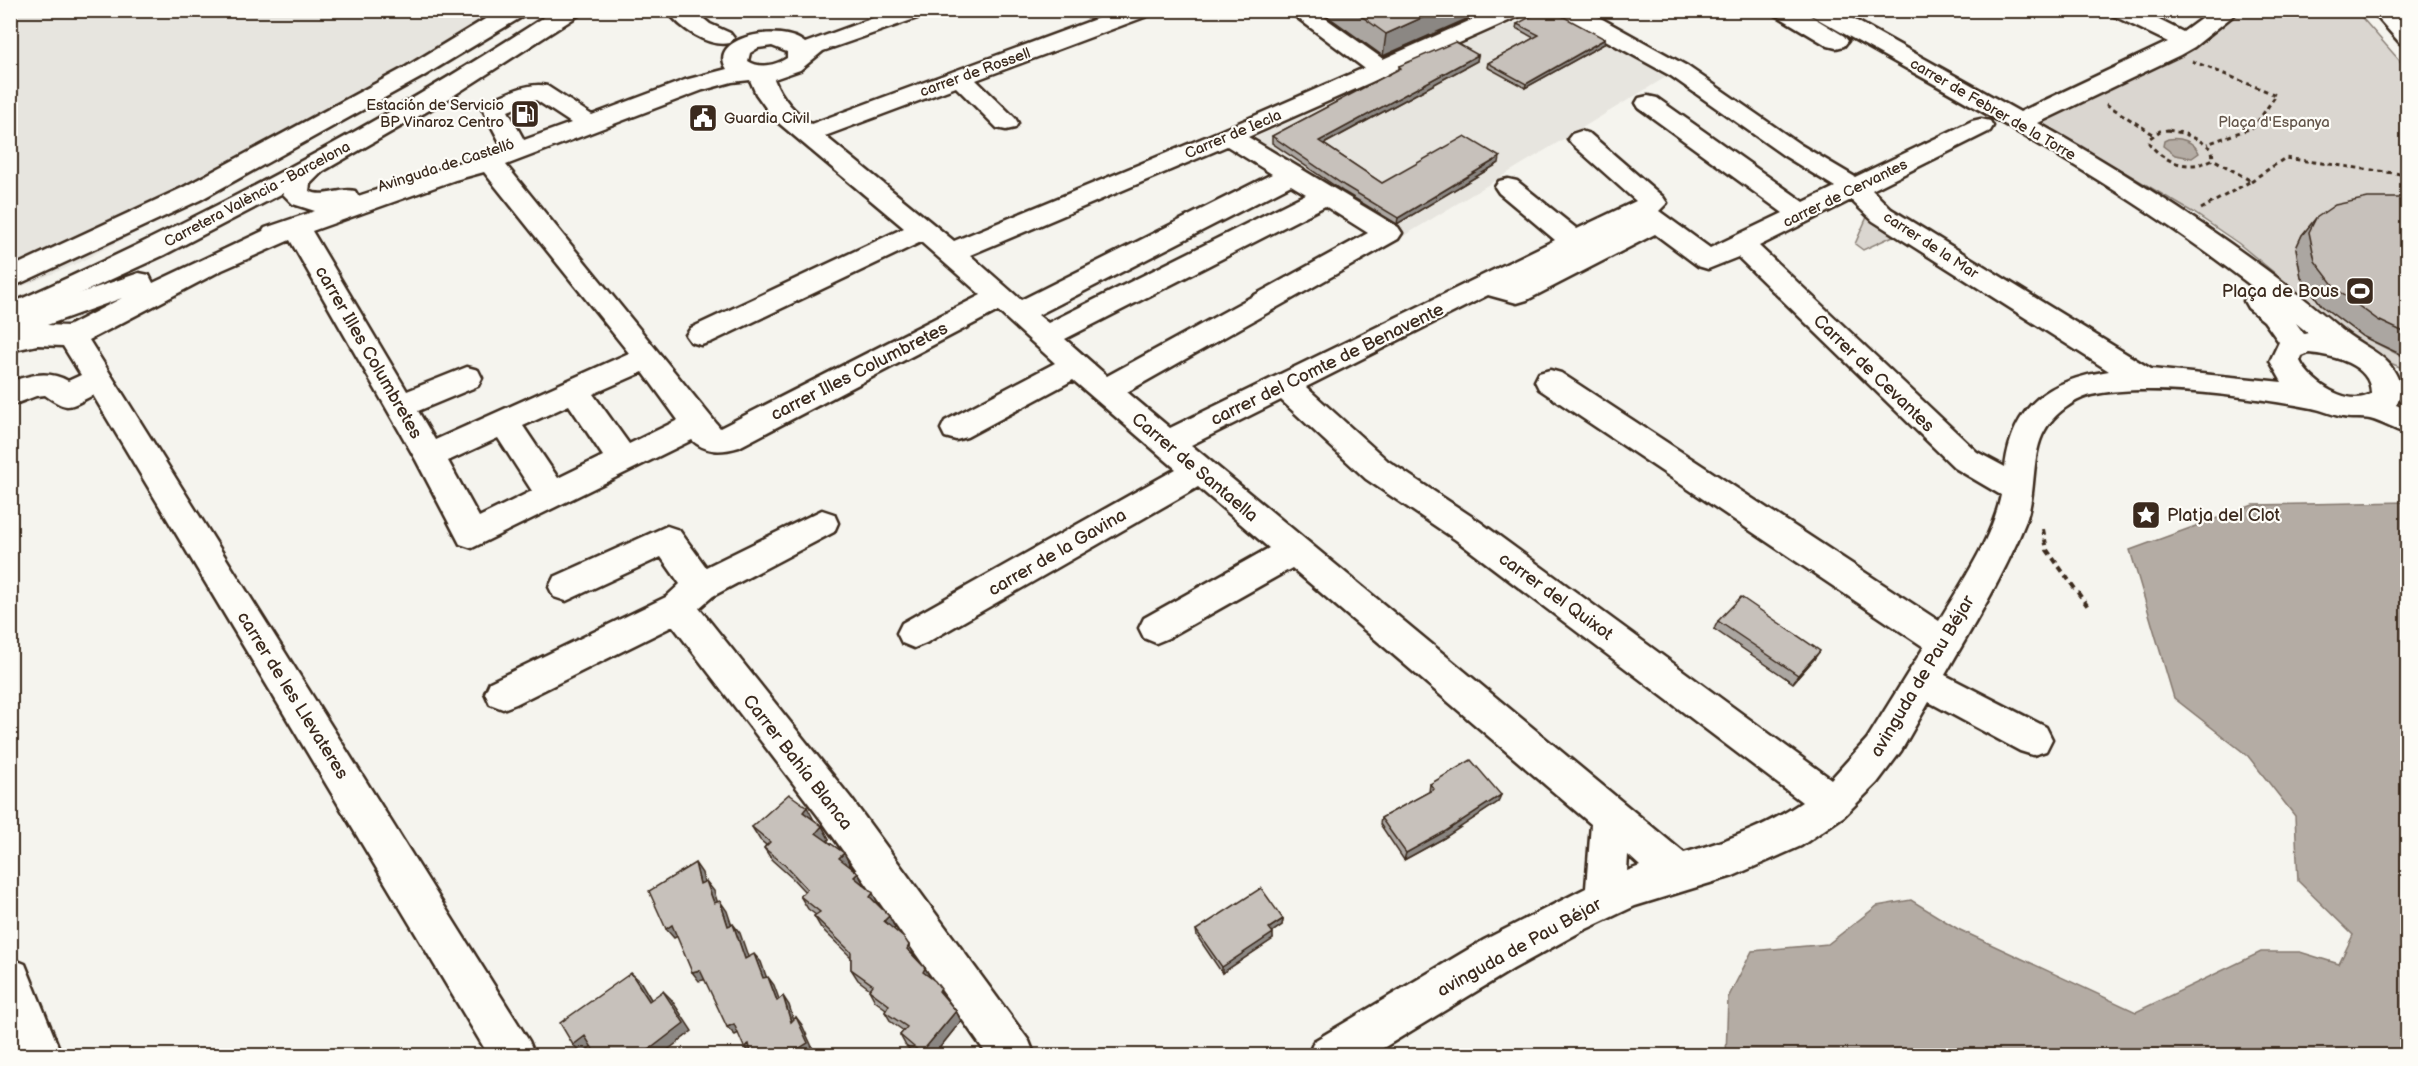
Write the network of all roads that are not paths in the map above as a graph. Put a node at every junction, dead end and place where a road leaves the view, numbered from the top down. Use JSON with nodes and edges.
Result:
{"nodes":[{"id":1,"x":517,"y":10,"type":"edge"},
{"id":2,"x":571,"y":10,"type":"edge"},
{"id":3,"x":678,"y":10,"type":"edge"},
{"id":4,"x":875,"y":10,"type":"edge"},
{"id":5,"x":918,"y":10,"type":"edge"},
{"id":6,"x":1142,"y":10,"type":"edge"},
{"id":7,"x":1514,"y":10,"type":"edge"},
{"id":8,"x":1568,"y":10,"type":"edge"},
{"id":9,"x":1784,"y":10,"type":"edge"},
{"id":10,"x":1819,"y":10,"type":"edge"},
{"id":11,"x":2120,"y":10,"type":"edge"},
{"id":12,"x":2229,"y":10,"type":"edge"},
{"id":13,"x":2382,"y":10,"type":"edge"},
{"id":14,"x":1308,"y":12,"type":"edge"},
{"id":15,"x":722,"y":38,"type":"junction"},
{"id":16,"x":2408,"y":38,"type":"edge"},
{"id":17,"x":767,"y":40,"type":"junction"},
{"id":18,"x":2186,"y":50,"type":"junction"},
{"id":19,"x":793,"y":63,"type":"junction"},
{"id":20,"x":744,"y":66,"type":"junction"},
{"id":21,"x":1381,"y":69,"type":"junction"},
{"id":22,"x":960,"y":78,"type":"junction"},
{"id":23,"x":1648,"y":103,"type":"dead end"},
{"id":24,"x":783,"y":114,"type":"junction"},
{"id":25,"x":582,"y":119,"type":"junction"},
{"id":26,"x":2019,"y":122,"type":"junction"},
{"id":27,"x":1006,"y":123,"type":"dead end"},
{"id":28,"x":1981,"y":126,"type":"junction"},
{"id":29,"x":808,"y":134,"type":"junction"},
{"id":30,"x":1229,"y":136,"type":"junction"},
{"id":31,"x":1581,"y":139,"type":"dead end"},
{"id":32,"x":517,"y":147,"type":"junction"},
{"id":33,"x":2025,"y":152,"type":"dead end"},
{"id":34,"x":490,"y":162,"type":"junction"},
{"id":35,"x":318,"y":163,"type":"junction"},
{"id":36,"x":1290,"y":175,"type":"junction"},
{"id":37,"x":1508,"y":187,"type":"dead end"},
{"id":38,"x":1854,"y":188,"type":"junction"},
{"id":39,"x":1324,"y":195,"type":"junction"},
{"id":40,"x":2165,"y":212,"type":"junction"},
{"id":41,"x":1802,"y":214,"type":"junction"},
{"id":42,"x":1647,"y":216,"type":"junction"},
{"id":43,"x":296,"y":227,"type":"junction"},
{"id":44,"x":924,"y":231,"type":"junction"},
{"id":45,"x":1574,"y":241,"type":"junction"},
{"id":46,"x":1741,"y":244,"type":"junction"},
{"id":47,"x":951,"y":253,"type":"junction"},
{"id":48,"x":10,"y":279,"type":"edge"},
{"id":49,"x":1485,"y":285,"type":"junction"},
{"id":50,"x":1009,"y":305,"type":"junction"},
{"id":51,"x":10,"y":316,"type":"edge"},
{"id":52,"x":10,"y":328,"type":"edge"},
{"id":53,"x":701,"y":335,"type":"dead end"},
{"id":54,"x":72,"y":336,"type":"junction"},
{"id":55,"x":1045,"y":337,"type":"junction"},
{"id":56,"x":18,"y":348,"type":"edge"},
{"id":57,"x":2347,"y":351,"type":"junction"},
{"id":58,"x":2291,"y":353,"type":"junction"},
{"id":59,"x":648,"y":357,"type":"junction"},
{"id":60,"x":1076,"y":365,"type":"junction"},
{"id":61,"x":2376,"y":369,"type":"junction"},
{"id":62,"x":467,"y":378,"type":"dead end"},
{"id":63,"x":99,"y":379,"type":"junction"},
{"id":64,"x":2145,"y":380,"type":"junction"},
{"id":65,"x":1550,"y":381,"type":"dead end"},
{"id":66,"x":2408,"y":381,"type":"edge"},
{"id":67,"x":1284,"y":385,"type":"junction"},
{"id":68,"x":2209,"y":385,"type":"junction"},
{"id":69,"x":574,"y":390,"type":"junction"},
{"id":70,"x":1105,"y":391,"type":"junction"},
{"id":71,"x":10,"y":395,"type":"edge"},
{"id":72,"x":2321,"y":398,"type":"junction"},
{"id":73,"x":2386,"y":405,"type":"edge"},
{"id":74,"x":400,"y":406,"type":"junction"},
{"id":75,"x":504,"y":422,"type":"junction"},
{"id":76,"x":2408,"y":423,"type":"edge"},
{"id":77,"x":698,"y":424,"type":"junction"},
{"id":78,"x":956,"y":429,"type":"dead end"},
{"id":79,"x":1168,"y":442,"type":"junction"},
{"id":80,"x":429,"y":456,"type":"junction"},
{"id":81,"x":623,"y":460,"type":"junction"},
{"id":82,"x":1201,"y":470,"type":"junction"},
{"id":83,"x":2017,"y":489,"type":"junction"},
{"id":84,"x":552,"y":496,"type":"junction"},
{"id":85,"x":822,"y":522,"type":"dead end"},
{"id":86,"x":1294,"y":550,"type":"junction"},
{"id":87,"x":566,"y":587,"type":"dead end"},
{"id":88,"x":689,"y":597,"type":"junction"},
{"id":89,"x":1156,"y":628,"type":"dead end"},
{"id":90,"x":914,"y":633,"type":"dead end"},
{"id":91,"x":1946,"y":643,"type":"junction"},
{"id":92,"x":1922,"y":681,"type":"junction"},
{"id":93,"x":503,"y":693,"type":"dead end"},
{"id":94,"x":2033,"y":739,"type":"dead end"},
{"id":95,"x":1830,"y":804,"type":"junction"},
{"id":96,"x":1611,"y":816,"type":"junction"},
{"id":97,"x":1677,"y":872,"type":"junction"},
{"id":98,"x":1605,"y":898,"type":"junction"},
{"id":99,"x":10,"y":979,"type":"edge"},
{"id":100,"x":41,"y":1056,"type":"edge"},
{"id":101,"x":514,"y":1056,"type":"edge"},
{"id":102,"x":1014,"y":1056,"type":"edge"},
{"id":103,"x":1329,"y":1056,"type":"edge"}],
"edges":[{"from":1,"to":48,"type":"street"},
{"from":2,"to":35,"type":"street","name":"Carretera València - Barcelona"},
{"from":3,"to":15,"type":"street"},
{"from":4,"to":17,"type":"street"},
{"from":5,"to":19,"type":"street"},
{"from":6,"to":22,"type":"street","name":"carrer de Rossell"},
{"from":7,"to":21,"type":"street","name":"Carrer de Iecla"},
{"from":8,"to":38,"type":"street","name":"carrer de la Mar"},
{"from":9,"to":28,"type":"street","name":"carrer de Febrer de la Torre"},
{"from":10,"to":26,"type":"street","name":"carrer de Febrer de la Torre"},
{"from":11,"to":18,"type":"street"},
{"from":12,"to":18,"type":"street"},
{"from":13,"to":16,"type":"street"},
{"from":14,"to":21,"type":"street"},
{"from":15,"to":17,"type":"street"},
{"from":15,"to":20,"type":"street","name":"Carrer de Santaella"},
{"from":17,"to":19,"type":"street"},
{"from":17,"to":20,"type":"street"},
{"from":18,"to":26,"type":"street"},
{"from":19,"to":20,"type":"street"},
{"from":19,"to":24,"type":"street"},
{"from":20,"to":24,"type":"street","name":"Carrer de Santaella"},
{"from":20,"to":25,"type":"street","name":"Avinguda de Castelló"},
{"from":20,"to":32,"type":"street","name":"Avinguda de Castelló"},
{"from":21,"to":30,"type":"street","name":"Carrer de Iecla"},
{"from":22,"to":27,"type":"street"},
{"from":22,"to":29,"type":"street","name":"carrer de Rossell"},
{"from":23,"to":41,"type":"street"},
{"from":24,"to":29,"type":"street","name":"Carrer de Santaella"},
{"from":25,"to":32,"type":"street","name":"Avinguda de Castelló"},
{"from":25,"to":32,"type":"street"},
{"from":26,"to":40,"type":"street","name":"carrer de Febrer de la Torre"},
{"from":28,"to":33,"type":"street","name":"carrer de Febrer de la Torre"},
{"from":28,"to":38,"type":"street","name":"carrer de Cervantes"},
{"from":29,"to":44,"type":"street","name":"Carrer de Santaella"},
{"from":30,"to":36,"type":"street"},
{"from":30,"to":47,"type":"street","name":"Carrer de Iecla"},
{"from":31,"to":42,"type":"street"},
{"from":32,"to":34,"type":"street","name":"Avinguda de Castelló"},
{"from":32,"to":35,"type":"street","name":"Avinguda de Castelló"},
{"from":34,"to":43,"type":"street","name":"Avinguda de Castelló"},
{"from":34,"to":59,"type":"street","name":"carrer Illes Columbretes"},
{"from":35,"to":51,"type":"street","name":"Carretera València - Barcelona"},
{"from":36,"to":39,"type":"street"},
{"from":36,"to":50,"type":"street","name":"carrer Illes Columbretes"},
{"from":37,"to":45,"type":"street"},
{"from":38,"to":41,"type":"street","name":"carrer de Cervantes"},
{"from":38,"to":64,"type":"street","name":"carrer de la Mar"},
{"from":39,"to":55,"type":"street"},
{"from":39,"to":70,"type":"street"},
{"from":40,"to":57,"type":"street","name":"carrer de Febrer de la Torre"},
{"from":40,"to":58,"type":"street"},
{"from":41,"to":46,"type":"street","name":"carrer de Cervantes"},
{"from":42,"to":45,"type":"street","name":"carrer del Comte de Benavente"},
{"from":42,"to":46,"type":"street","name":"carrer de Cervantes"},
{"from":42,"to":49,"type":"street"},
{"from":43,"to":52,"type":"street","name":"Avinguda de Castelló"},
{"from":43,"to":54,"type":"street","name":"Avinguda de Castelló"},
{"from":43,"to":74,"type":"street","name":"carrer Illes Columbretes"},
{"from":44,"to":47,"type":"street","name":"Carrer de Santaella"},
{"from":44,"to":53,"type":"street"},
{"from":45,"to":49,"type":"street","name":"carrer del Comte de Benavente"},
{"from":46,"to":83,"type":"street","name":"Carrer de Cevantes"},
{"from":47,"to":50,"type":"street","name":"Carrer de Santaella"},
{"from":49,"to":67,"type":"street","name":"carrer del Comte de Benavente"},
{"from":50,"to":55,"type":"street","name":"Carrer de Santaella"},
{"from":50,"to":77,"type":"street","name":"carrer Illes Columbretes"},
{"from":54,"to":56,"type":"street"},
{"from":54,"to":63,"type":"street","name":"carrer de les Llevateres"},
{"from":55,"to":60,"type":"street","name":"Carrer de Santaella"},
{"from":57,"to":58,"type":"street"},
{"from":57,"to":61,"type":"street"},
{"from":58,"to":68,"type":"street","name":"avinguda de Pau Béjar"},
{"from":58,"to":72,"type":"street"},
{"from":59,"to":69,"type":"street","name":"carrer Illes Columbretes"},
{"from":59,"to":77,"type":"street","name":"carrer Illes Columbretes"},
{"from":60,"to":70,"type":"street","name":"Carrer de Santaella"},
{"from":60,"to":78,"type":"street"},
{"from":61,"to":66,"type":"street"},
{"from":61,"to":73,"type":"street"},
{"from":62,"to":74,"type":"street"},
{"from":63,"to":71,"type":"street"},
{"from":63,"to":101,"type":"street","name":"carrer de les Llevateres"},
{"from":64,"to":68,"type":"street","name":"avinguda de Pau Béjar"},
{"from":64,"to":83,"type":"street","name":"avinguda de Pau Béjar"},
{"from":65,"to":91,"type":"street"},
{"from":67,"to":79,"type":"street","name":"carrer del Comte de Benavente"},
{"from":67,"to":95,"type":"street","name":"carrer del Quixot"},
{"from":68,"to":72,"type":"street","name":"avinguda de Pau Béjar"},
{"from":69,"to":75,"type":"street","name":"carrer Illes Columbretes"},
{"from":69,"to":81,"type":"street"},
{"from":70,"to":79,"type":"street","name":"Carrer de Santaella"},
{"from":72,"to":73,"type":"street"},
{"from":73,"to":76,"type":"street"},
{"from":74,"to":80,"type":"street","name":"carrer Illes Columbretes"},
{"from":75,"to":80,"type":"street","name":"carrer Illes Columbretes"},
{"from":75,"to":84,"type":"street"},
{"from":77,"to":81,"type":"street"},
{"from":79,"to":82,"type":"street","name":"Carrer de Santaella"},
{"from":80,"to":84,"type":"street"},
{"from":81,"to":84,"type":"street"},
{"from":82,"to":86,"type":"street","name":"Carrer de Santaella"},
{"from":82,"to":90,"type":"street","name":"carrer de la Gavina"},
{"from":83,"to":91,"type":"street","name":"avinguda de Pau Béjar"},
{"from":85,"to":88,"type":"street"},
{"from":86,"to":89,"type":"street"},
{"from":86,"to":96,"type":"street","name":"Carrer de Santaella"},
{"from":87,"to":88,"type":"street","name":"Carrer Bahía Blanca"},
{"from":88,"to":93,"type":"street"},
{"from":88,"to":102,"type":"street","name":"Carrer Bahía Blanca"},
{"from":91,"to":92,"type":"street","name":"avinguda de Pau Béjar"},
{"from":92,"to":94,"type":"street"},
{"from":92,"to":95,"type":"street","name":"avinguda de Pau Béjar"},
{"from":95,"to":97,"type":"street","name":"avinguda de Pau Béjar"},
{"from":96,"to":97,"type":"street","name":"Carrer de Santaella"},
{"from":96,"to":98,"type":"street"},
{"from":97,"to":98,"type":"street","name":"avinguda de Pau Béjar"},
{"from":98,"to":103,"type":"street","name":"avinguda de Pau Béjar"},
{"from":99,"to":100,"type":"street"}]}
